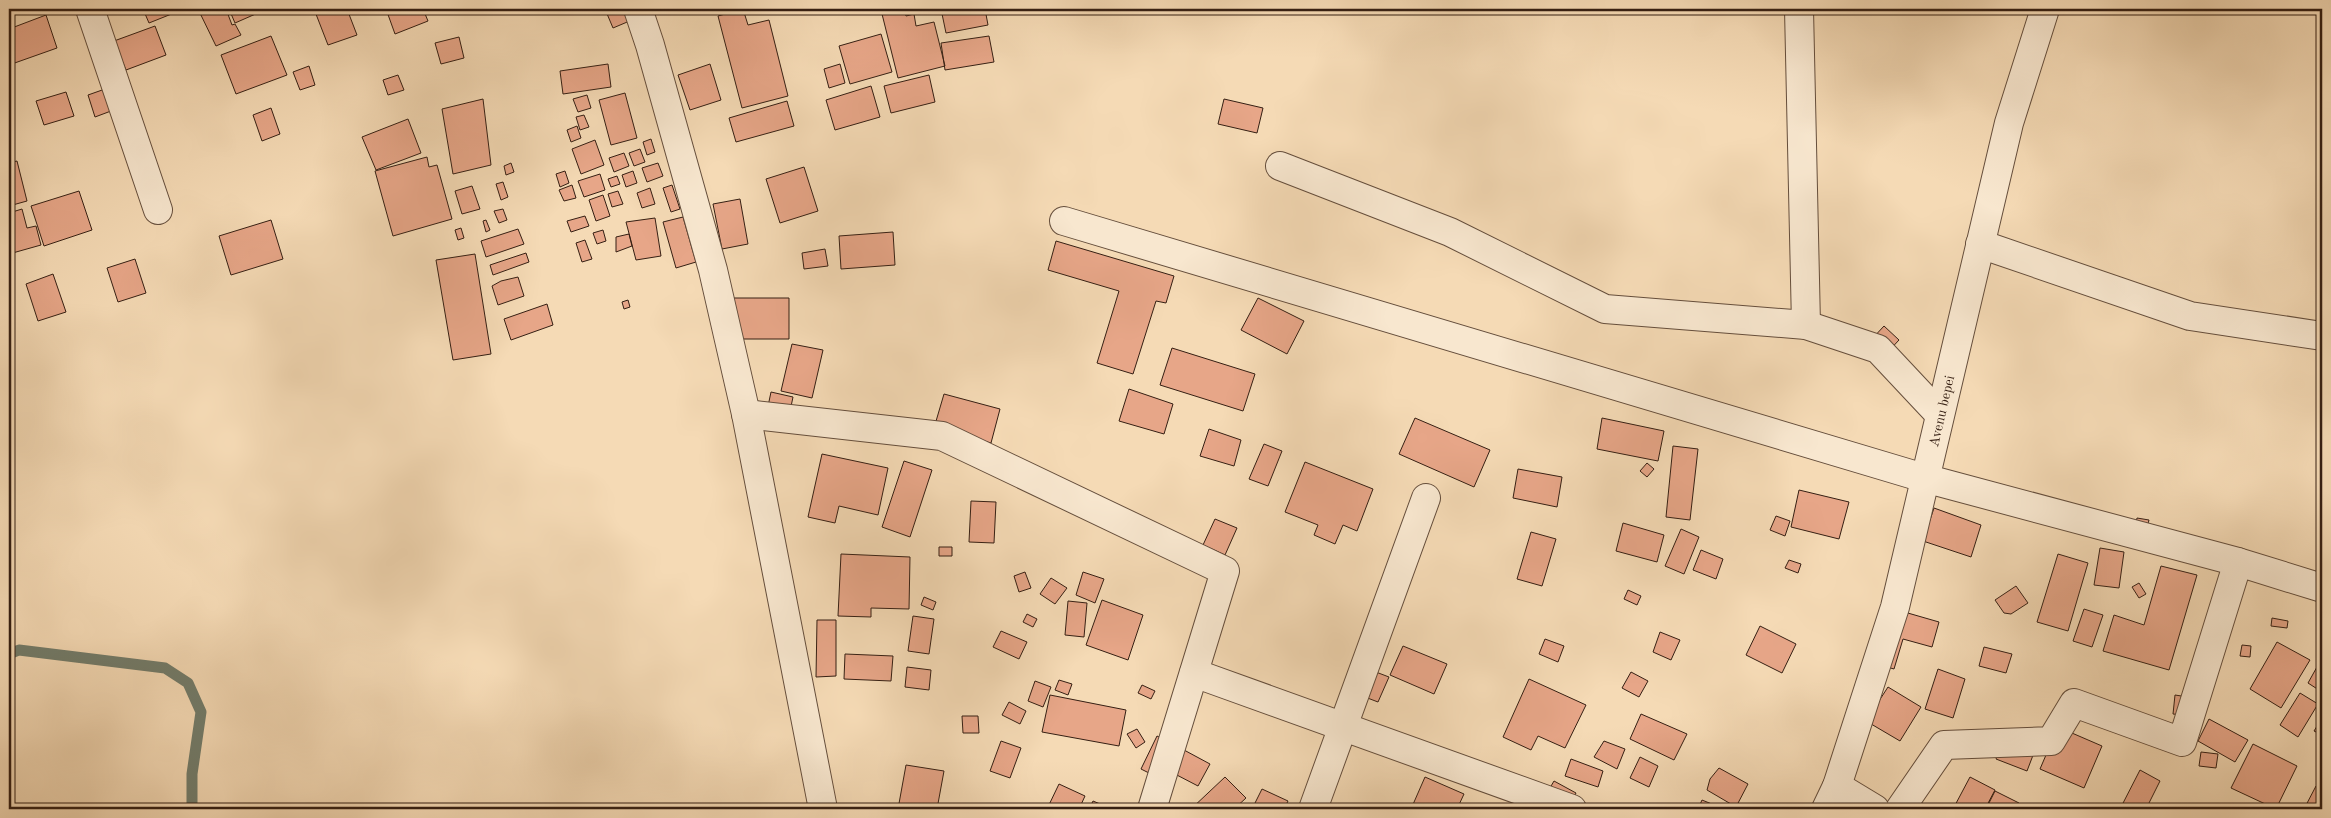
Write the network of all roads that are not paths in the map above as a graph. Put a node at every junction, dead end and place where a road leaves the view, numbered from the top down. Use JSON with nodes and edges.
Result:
{"nodes":[{"id":1,"x":90,"y":9,"type":"edge"},
{"id":2,"x":638,"y":9,"type":"edge"},
{"id":3,"x":1799,"y":9,"type":"edge"},
{"id":4,"x":2045,"y":9,"type":"edge"},
{"id":5,"x":1280,"y":166,"type":"dead end"},
{"id":6,"x":158,"y":210,"type":"dead end"},
{"id":7,"x":1064,"y":221,"type":"dead end"},
{"id":8,"x":1980,"y":244,"type":"junction"},
{"id":9,"x":1806,"y":325,"type":"junction"},
{"id":10,"x":2322,"y":336,"type":"edge"},
{"id":11,"x":746,"y":414,"type":"junction"},
{"id":12,"x":1939,"y":414,"type":"junction"},
{"id":13,"x":1924,"y":478,"type":"junction"},
{"id":14,"x":1426,"y":498,"type":"dead end"},
{"id":15,"x":2238,"y":562,"type":"junction"},
{"id":16,"x":2322,"y":588,"type":"edge"},
{"id":17,"x":1194,"y":672,"type":"junction"},
{"id":18,"x":1344,"y":726,"type":"junction"},
{"id":19,"x":1831,"y":798,"type":"edge"},
{"id":20,"x":823,"y":809,"type":"edge"},
{"id":21,"x":1152,"y":809,"type":"edge"},
{"id":22,"x":1314,"y":809,"type":"edge"},
{"id":23,"x":1572,"y":809,"type":"edge"},
{"id":24,"x":1875,"y":809,"type":"edge"},
{"id":25,"x":1900,"y":809,"type":"edge"}],
"edges":[{"from":1,"to":6,"type":"street"},
{"from":2,"to":11,"type":"street"},
{"from":3,"to":9,"type":"street"},
{"from":4,"to":8,"type":"street","name":"Avenu bepei"},
{"from":5,"to":9,"type":"street"},
{"from":7,"to":13,"type":"street"},
{"from":8,"to":10,"type":"street"},
{"from":8,"to":12,"type":"street","name":"Avenu bepei"},
{"from":9,"to":12,"type":"street"},
{"from":11,"to":17,"type":"street"},
{"from":11,"to":20,"type":"street"},
{"from":12,"to":13,"type":"street","name":"Avenu bepei"},
{"from":13,"to":15,"type":"street"},
{"from":13,"to":19,"type":"street","name":"Avenu bepei"},
{"from":14,"to":18,"type":"street"},
{"from":15,"to":16,"type":"street"},
{"from":15,"to":25,"type":"street"},
{"from":17,"to":18,"type":"street"},
{"from":17,"to":21,"type":"street"},
{"from":18,"to":22,"type":"street"},
{"from":18,"to":23,"type":"street"},
{"from":19,"to":24,"type":"street"}]}
